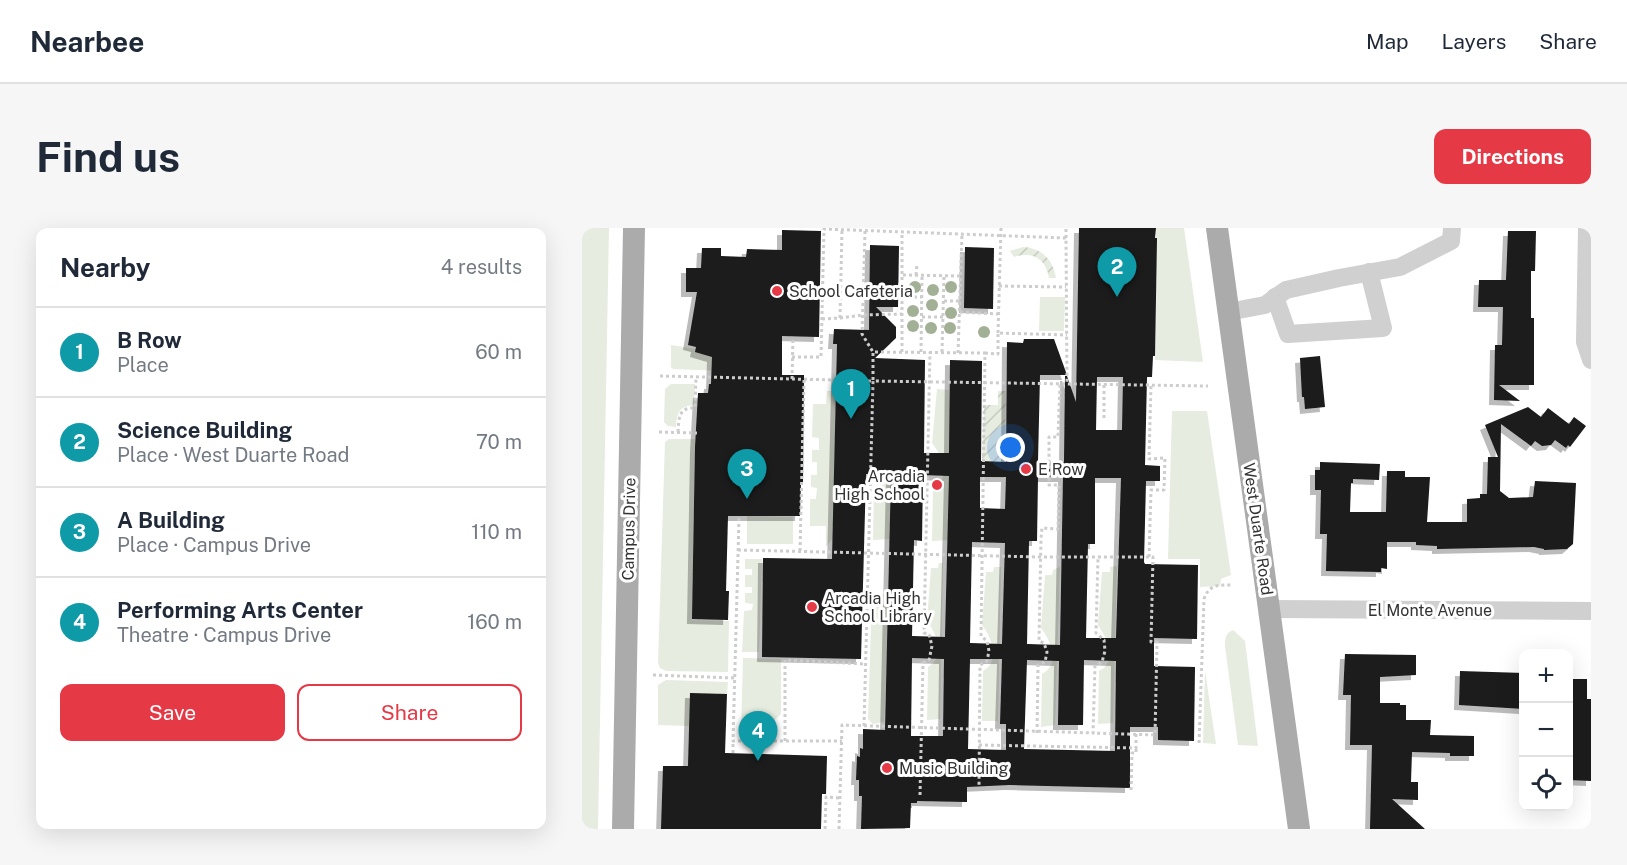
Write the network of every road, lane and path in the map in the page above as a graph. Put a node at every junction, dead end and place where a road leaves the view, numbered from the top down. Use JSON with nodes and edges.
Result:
{"nodes":[{"id":1,"x":634,"y":228,"type":"edge"},
{"id":2,"x":1001,"y":228,"type":"edge"},
{"id":3,"x":1066,"y":228,"type":"edge"},
{"id":4,"x":1217,"y":228,"type":"edge"},
{"id":5,"x":1452,"y":228,"type":"edge"},
{"id":6,"x":1587,"y":228,"type":"edge"},
{"id":7,"x":824,"y":229,"type":"edge"},
{"id":8,"x":842,"y":229,"type":"edge"},
{"id":9,"x":910,"y":230,"type":"edge"},
{"id":10,"x":865,"y":231,"type":"junction"},
{"id":11,"x":902,"y":232,"type":"junction"},
{"id":12,"x":962,"y":234,"type":"junction"},
{"id":13,"x":1001,"y":234,"type":"junction"},
{"id":14,"x":1066,"y":238,"type":"junction"},
{"id":15,"x":917,"y":264,"type":"dead end"},
{"id":16,"x":1369,"y":272,"type":"junction"},
{"id":17,"x":902,"y":275,"type":"junction"},
{"id":18,"x":916,"y":275,"type":"junction"},
{"id":19,"x":922,"y":276,"type":"junction"},
{"id":20,"x":944,"y":276,"type":"junction"},
{"id":21,"x":961,"y":276,"type":"junction"},
{"id":22,"x":999,"y":286,"type":"junction"},
{"id":23,"x":1066,"y":287,"type":"junction"},
{"id":24,"x":902,"y":297,"type":"junction"},
{"id":25,"x":922,"y":297,"type":"junction"},
{"id":26,"x":1275,"y":297,"type":"junction"},
{"id":27,"x":960,"y":300,"type":"junction"},
{"id":28,"x":943,"y":301,"type":"junction"},
{"id":29,"x":960,"y":312,"type":"junction"},
{"id":30,"x":1228,"y":312,"type":"junction"},
{"id":31,"x":902,"y":314,"type":"junction"},
{"id":32,"x":998,"y":314,"type":"junction"},
{"id":33,"x":863,"y":315,"type":"junction"},
{"id":34,"x":922,"y":316,"type":"junction"},
{"id":35,"x":943,"y":317,"type":"junction"},
{"id":36,"x":840,"y":318,"type":"junction"},
{"id":37,"x":822,"y":319,"type":"junction"},
{"id":38,"x":998,"y":333,"type":"junction"},
{"id":39,"x":1066,"y":335,"type":"junction"},
{"id":40,"x":793,"y":337,"type":"dead end"},
{"id":41,"x":873,"y":352,"type":"junction"},
{"id":42,"x":902,"y":352,"type":"junction"},
{"id":43,"x":921,"y":352,"type":"junction"},
{"id":44,"x":930,"y":352,"type":"junction"},
{"id":45,"x":942,"y":353,"type":"junction"},
{"id":46,"x":958,"y":353,"type":"junction"},
{"id":47,"x":985,"y":354,"type":"junction"},
{"id":48,"x":792,"y":357,"type":"junction"},
{"id":49,"x":1591,"y":360,"type":"edge"},
{"id":50,"x":660,"y":376,"type":"dead end"},
{"id":51,"x":696,"y":377,"type":"junction"},
{"id":52,"x":792,"y":379,"type":"junction"},
{"id":53,"x":804,"y":380,"type":"junction"},
{"id":54,"x":836,"y":380,"type":"dead end"},
{"id":55,"x":870,"y":381,"type":"junction"},
{"id":56,"x":930,"y":382,"type":"junction"},
{"id":57,"x":985,"y":383,"type":"junction"},
{"id":58,"x":1060,"y":384,"type":"junction"},
{"id":59,"x":1067,"y":384,"type":"junction"},
{"id":60,"x":1104,"y":384,"type":"junction"},
{"id":61,"x":1151,"y":385,"type":"junction"},
{"id":62,"x":1208,"y":386,"type":"dead end"},
{"id":63,"x":1104,"y":418,"type":"dead end"},
{"id":64,"x":659,"y":432,"type":"dead end"},
{"id":65,"x":678,"y":432,"type":"junction"},
{"id":66,"x":697,"y":433,"type":"dead end"},
{"id":67,"x":739,"y":518,"type":"dead end"},
{"id":68,"x":738,"y":549,"type":"junction"},
{"id":69,"x":800,"y":551,"type":"junction"},
{"id":70,"x":868,"y":552,"type":"junction"},
{"id":71,"x":926,"y":554,"type":"junction"},
{"id":72,"x":982,"y":555,"type":"junction"},
{"id":73,"x":1040,"y":557,"type":"junction"},
{"id":74,"x":1098,"y":557,"type":"junction"},
{"id":75,"x":1149,"y":557,"type":"junction"},
{"id":76,"x":1232,"y":585,"type":"dead end"},
{"id":77,"x":1269,"y":609,"type":"junction"},
{"id":78,"x":1591,"y":611,"type":"edge"},
{"id":79,"x":866,"y":664,"type":"junction"},
{"id":80,"x":653,"y":675,"type":"dead end"},
{"id":81,"x":735,"y":678,"type":"junction"},
{"id":82,"x":864,"y":726,"type":"junction"},
{"id":83,"x":922,"y":727,"type":"junction"},
{"id":84,"x":979,"y":730,"type":"junction"},
{"id":85,"x":1036,"y":733,"type":"junction"},
{"id":86,"x":1093,"y":734,"type":"junction"},
{"id":87,"x":1136,"y":734,"type":"junction"},
{"id":88,"x":733,"y":741,"type":"junction"},
{"id":89,"x":785,"y":741,"type":"junction"},
{"id":90,"x":842,"y":741,"type":"junction"},
{"id":91,"x":1199,"y":743,"type":"dead end"},
{"id":92,"x":979,"y":746,"type":"junction"},
{"id":93,"x":1136,"y":748,"type":"junction"},
{"id":94,"x":733,"y":753,"type":"dead end"},
{"id":95,"x":979,"y":786,"type":"dead end"},
{"id":96,"x":1131,"y":790,"type":"dead end"},
{"id":97,"x":920,"y":795,"type":"dead end"},
{"id":98,"x":840,"y":798,"type":"junction"},
{"id":99,"x":623,"y":829,"type":"edge"},
{"id":100,"x":825,"y":829,"type":"edge"},
{"id":101,"x":839,"y":829,"type":"edge"},
{"id":102,"x":1299,"y":829,"type":"edge"}],
"edges":[{"from":1,"to":99,"type":"main road","name":"Campus Drive"},
{"from":2,"to":13,"type":"path"},
{"from":3,"to":14,"type":"path"},
{"from":4,"to":30,"type":"main road","name":"West Duarte Road"},
{"from":5,"to":16,"type":"street"},
{"from":6,"to":49,"type":"street"},
{"from":7,"to":8,"type":"path"},
{"from":7,"to":37,"type":"path"},
{"from":8,"to":10,"type":"path"},
{"from":8,"to":36,"type":"path"},
{"from":9,"to":11,"type":"path"},
{"from":9,"to":12,"type":"path"},
{"from":10,"to":11,"type":"path"},
{"from":10,"to":33,"type":"path"},
{"from":11,"to":17,"type":"path"},
{"from":12,"to":13,"type":"path"},
{"from":12,"to":21,"type":"path"},
{"from":13,"to":14,"type":"path"},
{"from":13,"to":22,"type":"path"},
{"from":14,"to":23,"type":"path"},
{"from":15,"to":18,"type":"path"},
{"from":16,"to":26,"type":"street"},
{"from":16,"to":26,"type":"street"},
{"from":17,"to":18,"type":"path"},
{"from":17,"to":24,"type":"path"},
{"from":18,"to":19,"type":"path"},
{"from":19,"to":20,"type":"path"},
{"from":19,"to":25,"type":"path"},
{"from":20,"to":21,"type":"path"},
{"from":20,"to":28,"type":"path"},
{"from":21,"to":27,"type":"path"},
{"from":22,"to":23,"type":"path"},
{"from":22,"to":32,"type":"path"},
{"from":23,"to":39,"type":"path"},
{"from":24,"to":25,"type":"path"},
{"from":24,"to":31,"type":"path"},
{"from":25,"to":34,"type":"path"},
{"from":26,"to":30,"type":"street"},
{"from":27,"to":28,"type":"path"},
{"from":27,"to":29,"type":"path"},
{"from":28,"to":35,"type":"path"},
{"from":29,"to":32,"type":"path"},
{"from":29,"to":46,"type":"path"},
{"from":30,"to":77,"type":"main road","name":"West Duarte Road"},
{"from":31,"to":33,"type":"path"},
{"from":31,"to":42,"type":"path"},
{"from":32,"to":38,"type":"path"},
{"from":33,"to":36,"type":"path"},
{"from":33,"to":41,"type":"path"},
{"from":34,"to":35,"type":"path"},
{"from":34,"to":43,"type":"path"},
{"from":35,"to":45,"type":"path"},
{"from":36,"to":37,"type":"path"},
{"from":37,"to":48,"type":"path"},
{"from":38,"to":39,"type":"path"},
{"from":38,"to":47,"type":"path"},
{"from":39,"to":59,"type":"path"},
{"from":40,"to":48,"type":"path"},
{"from":41,"to":42,"type":"path"},
{"from":41,"to":55,"type":"path"},
{"from":42,"to":43,"type":"path"},
{"from":43,"to":44,"type":"path"},
{"from":44,"to":45,"type":"path"},
{"from":44,"to":56,"type":"path"},
{"from":45,"to":46,"type":"path"},
{"from":46,"to":47,"type":"path"},
{"from":47,"to":57,"type":"path"},
{"from":48,"to":52,"type":"path"},
{"from":50,"to":51,"type":"path"},
{"from":51,"to":52,"type":"path"},
{"from":51,"to":65,"type":"path"},
{"from":52,"to":53,"type":"path"},
{"from":53,"to":54,"type":"path"},
{"from":53,"to":69,"type":"path"},
{"from":55,"to":56,"type":"path"},
{"from":55,"to":70,"type":"path"},
{"from":56,"to":57,"type":"path"},
{"from":56,"to":71,"type":"path"},
{"from":57,"to":58,"type":"path"},
{"from":57,"to":72,"type":"path"},
{"from":58,"to":59,"type":"path"},
{"from":58,"to":73,"type":"path"},
{"from":59,"to":60,"type":"path"},
{"from":60,"to":61,"type":"path"},
{"from":60,"to":63,"type":"path"},
{"from":61,"to":62,"type":"path"},
{"from":61,"to":75,"type":"path"},
{"from":64,"to":65,"type":"path"},
{"from":65,"to":66,"type":"path"},
{"from":67,"to":68,"type":"path"},
{"from":68,"to":69,"type":"path"},
{"from":68,"to":81,"type":"path"},
{"from":69,"to":70,"type":"path"},
{"from":70,"to":71,"type":"path"},
{"from":70,"to":79,"type":"path"},
{"from":71,"to":72,"type":"path"},
{"from":71,"to":83,"type":"path"},
{"from":72,"to":73,"type":"path"},
{"from":72,"to":84,"type":"path"},
{"from":73,"to":74,"type":"path"},
{"from":73,"to":85,"type":"path"},
{"from":74,"to":75,"type":"path"},
{"from":74,"to":86,"type":"path"},
{"from":75,"to":87,"type":"path"},
{"from":76,"to":91,"type":"path"},
{"from":77,"to":78,"type":"street","name":"El Monte Avenue"},
{"from":77,"to":102,"type":"main road","name":"West Duarte Road"},
{"from":79,"to":82,"type":"path"},
{"from":79,"to":89,"type":"path"},
{"from":80,"to":81,"type":"path"},
{"from":81,"to":88,"type":"path"},
{"from":82,"to":83,"type":"path"},
{"from":82,"to":90,"type":"path"},
{"from":83,"to":84,"type":"path"},
{"from":83,"to":97,"type":"path"},
{"from":84,"to":85,"type":"path"},
{"from":84,"to":92,"type":"path"},
{"from":85,"to":86,"type":"path"},
{"from":86,"to":87,"type":"path"},
{"from":87,"to":93,"type":"path"},
{"from":88,"to":89,"type":"path"},
{"from":88,"to":94,"type":"path"},
{"from":89,"to":90,"type":"path"},
{"from":90,"to":98,"type":"path"},
{"from":92,"to":93,"type":"path"},
{"from":92,"to":95,"type":"path"},
{"from":93,"to":96,"type":"path"},
{"from":98,"to":100,"type":"path"},
{"from":98,"to":101,"type":"path"}]}
